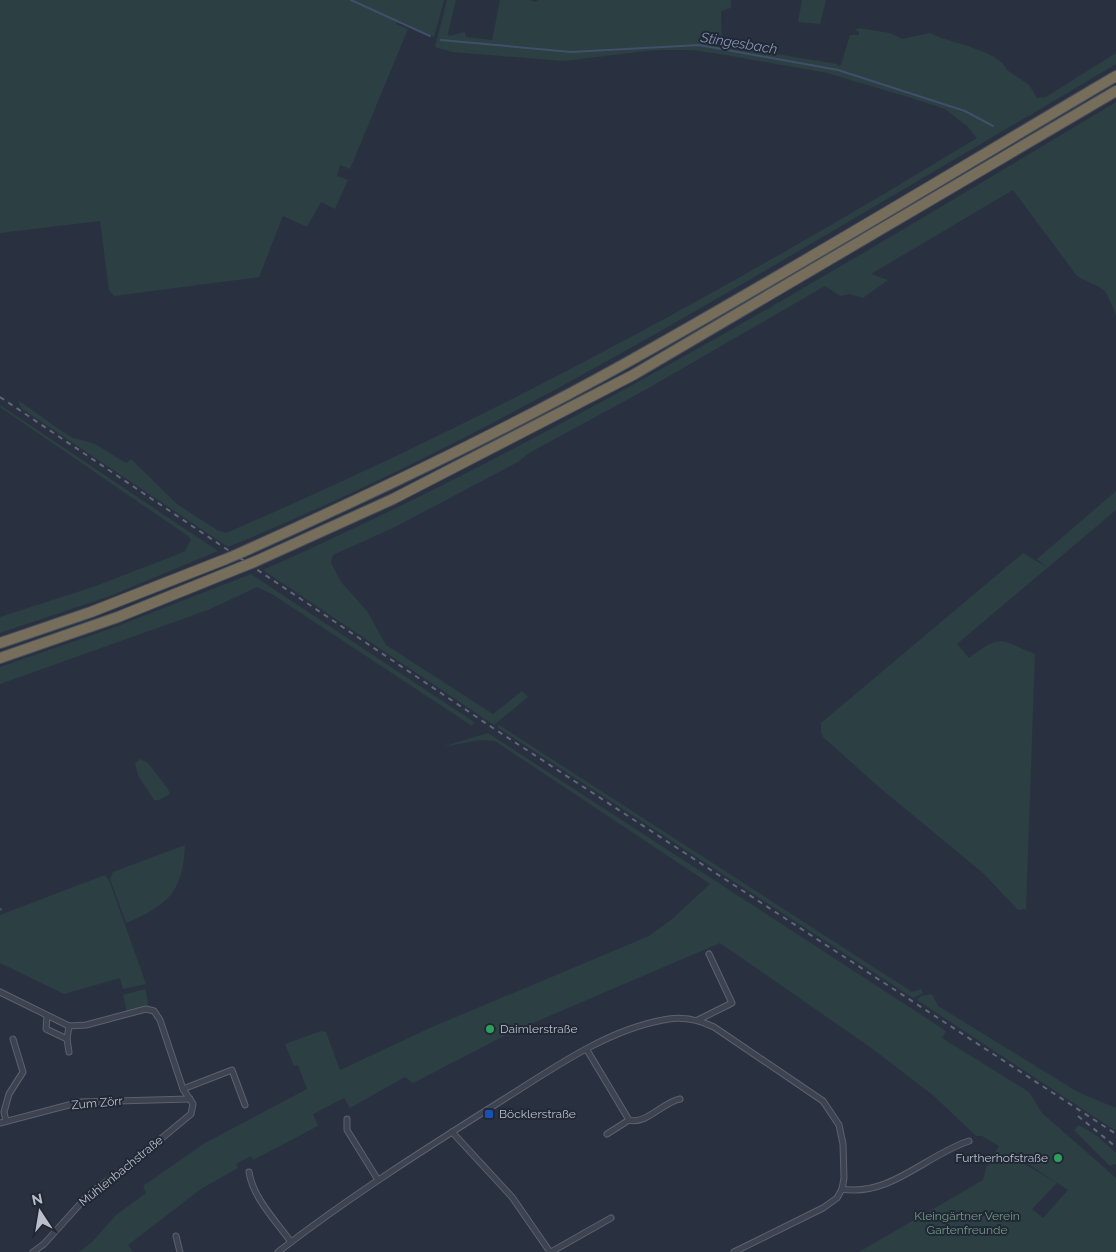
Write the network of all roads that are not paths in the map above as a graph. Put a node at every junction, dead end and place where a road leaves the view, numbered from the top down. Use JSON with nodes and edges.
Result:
{"nodes":[{"id":1,"x":1116,"y":76,"type":"edge"},
{"id":2,"x":1116,"y":91,"type":"edge"},
{"id":3,"x":0,"y":643,"type":"edge"},
{"id":4,"x":0,"y":658,"type":"edge"},
{"id":5,"x":710,"y":954,"type":"dead end"},
{"id":6,"x":0,"y":992,"type":"edge"},
{"id":7,"x":47,"y":1016,"type":"junction"},
{"id":8,"x":698,"y":1020,"type":"junction"},
{"id":9,"x":70,"y":1026,"type":"junction"},
{"id":10,"x":13,"y":1039,"type":"dead end"},
{"id":11,"x":67,"y":1039,"type":"junction"},
{"id":12,"x":587,"y":1050,"type":"junction"},
{"id":13,"x":69,"y":1052,"type":"dead end"},
{"id":14,"x":183,"y":1089,"type":"junction"},
{"id":15,"x":190,"y":1099,"type":"junction"},
{"id":16,"x":680,"y":1099,"type":"dead end"},
{"id":17,"x":245,"y":1105,"type":"dead end"},
{"id":18,"x":347,"y":1118,"type":"dead end"},
{"id":19,"x":629,"y":1120,"type":"junction"},
{"id":20,"x":3,"y":1122,"type":"edge"},
{"id":21,"x":452,"y":1132,"type":"junction"},
{"id":22,"x":607,"y":1134,"type":"dead end"},
{"id":23,"x":969,"y":1141,"type":"dead end"},
{"id":24,"x":249,"y":1172,"type":"dead end"},
{"id":25,"x":378,"y":1180,"type":"junction"},
{"id":26,"x":842,"y":1189,"type":"junction"},
{"id":27,"x":611,"y":1218,"type":"dead end"},
{"id":28,"x":176,"y":1236,"type":"dead end"},
{"id":29,"x":291,"y":1242,"type":"junction"},
{"id":30,"x":33,"y":1252,"type":"edge"},
{"id":31,"x":180,"y":1252,"type":"edge"},
{"id":32,"x":278,"y":1252,"type":"edge"},
{"id":33,"x":550,"y":1252,"type":"edge"},
{"id":34,"x":734,"y":1252,"type":"edge"}],
"edges":[{"from":1,"to":3,"type":"highway","bridge":true},
{"from":2,"to":4,"type":"highway","bridge":true},
{"from":5,"to":8,"type":"street"},
{"from":6,"to":7,"type":"street"},
{"from":7,"to":9,"type":"street"},
{"from":7,"to":11,"type":"street"},
{"from":8,"to":12,"type":"street"},
{"from":8,"to":26,"type":"street"},
{"from":9,"to":11,"type":"street"},
{"from":9,"to":14,"type":"street"},
{"from":10,"to":20,"type":"street","name":"Zum Zörr"},
{"from":11,"to":13,"type":"street"},
{"from":12,"to":19,"type":"street"},
{"from":12,"to":21,"type":"street"},
{"from":14,"to":15,"type":"street"},
{"from":14,"to":17,"type":"street"},
{"from":15,"to":20,"type":"street","name":"Zum Zörr"},
{"from":15,"to":30,"type":"street","name":"Mühlenbachstraße"},
{"from":16,"to":19,"type":"street"},
{"from":18,"to":25,"type":"street"},
{"from":19,"to":22,"type":"street"},
{"from":21,"to":25,"type":"street"},
{"from":21,"to":33,"type":"street"},
{"from":23,"to":26,"type":"street"},
{"from":24,"to":29,"type":"street"},
{"from":25,"to":29,"type":"street"},
{"from":26,"to":34,"type":"street"},
{"from":27,"to":33,"type":"street"},
{"from":28,"to":31,"type":"street"},
{"from":29,"to":32,"type":"street"}]}
